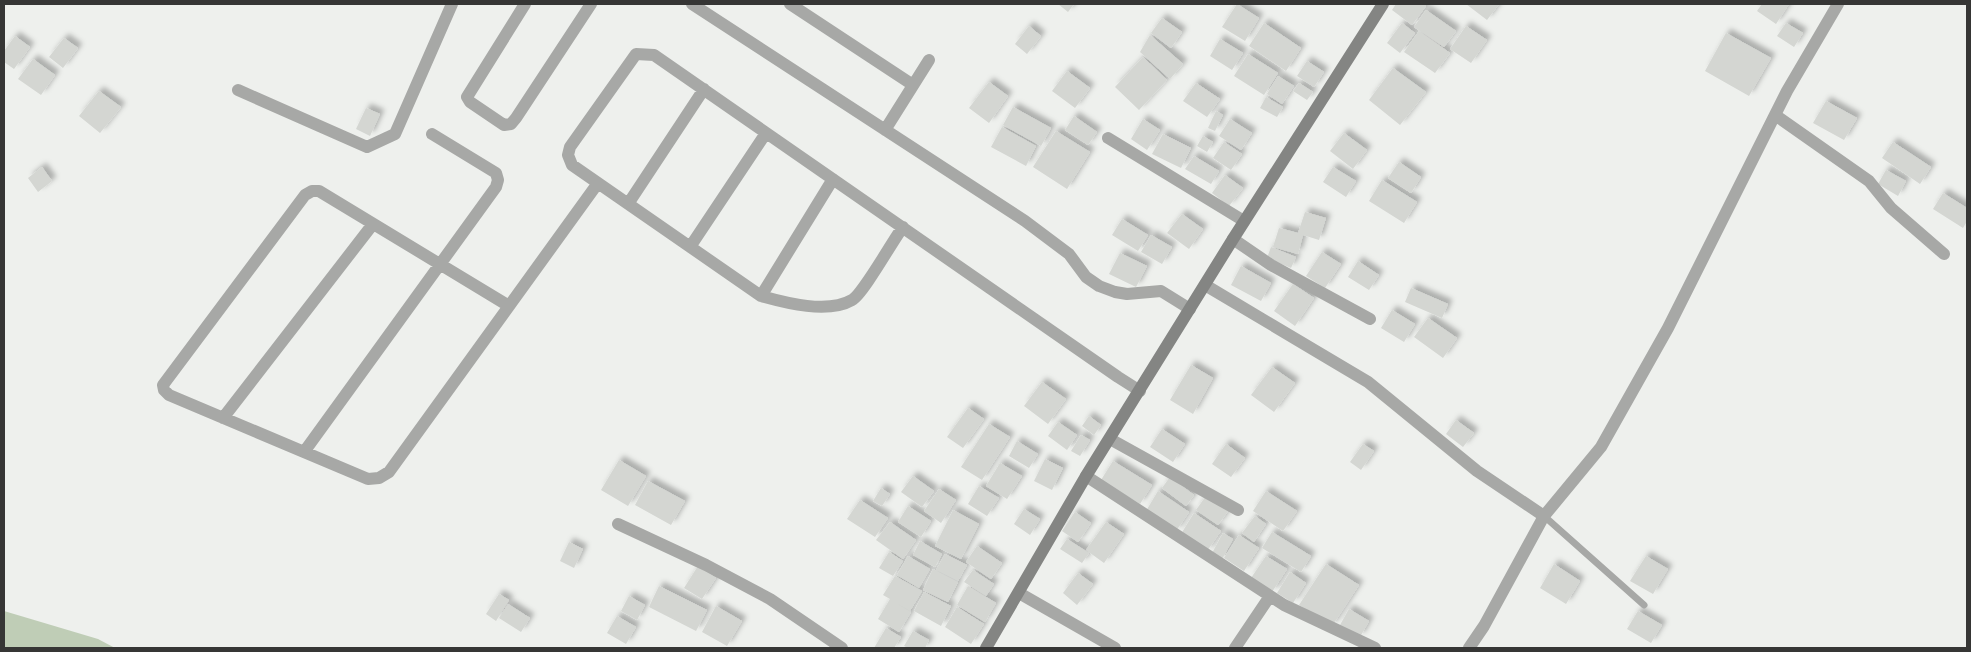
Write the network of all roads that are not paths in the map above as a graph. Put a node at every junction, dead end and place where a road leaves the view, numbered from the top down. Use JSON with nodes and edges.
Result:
{"nodes":[{"id":1,"x":452,"y":4,"type":"edge"},
{"id":2,"x":525,"y":4,"type":"edge"},
{"id":3,"x":591,"y":4,"type":"edge"},
{"id":4,"x":692,"y":4,"type":"edge"},
{"id":5,"x":790,"y":4,"type":"edge"},
{"id":6,"x":1383,"y":4,"type":"edge"},
{"id":7,"x":1838,"y":4,"type":"edge"},
{"id":8,"x":929,"y":60,"type":"dead end"},
{"id":9,"x":913,"y":85,"type":"junction"},
{"id":10,"x":704,"y":89,"type":"junction"},
{"id":11,"x":238,"y":90,"type":"dead end"},
{"id":12,"x":1775,"y":115,"type":"junction"},
{"id":13,"x":885,"y":130,"type":"junction"},
{"id":14,"x":766,"y":133,"type":"junction"},
{"id":15,"x":432,"y":134,"type":"dead end"},
{"id":16,"x":1108,"y":138,"type":"dead end"},
{"id":17,"x":833,"y":178,"type":"junction"},
{"id":18,"x":598,"y":183,"type":"junction"},
{"id":19,"x":628,"y":204,"type":"junction"},
{"id":20,"x":1244,"y":221,"type":"junction"},
{"id":21,"x":373,"y":224,"type":"junction"},
{"id":22,"x":903,"y":227,"type":"junction"},
{"id":23,"x":1233,"y":239,"type":"junction"},
{"id":24,"x":690,"y":247,"type":"junction"},
{"id":25,"x":1944,"y":254,"type":"dead end"},
{"id":26,"x":441,"y":265,"type":"junction"},
{"id":27,"x":1205,"y":284,"type":"junction"},
{"id":28,"x":761,"y":296,"type":"junction"},
{"id":29,"x":509,"y":306,"type":"junction"},
{"id":30,"x":1190,"y":309,"type":"junction"},
{"id":31,"x":1370,"y":319,"type":"dead end"},
{"id":32,"x":1140,"y":391,"type":"junction"},
{"id":33,"x":223,"y":418,"type":"junction"},
{"id":34,"x":1110,"y":440,"type":"junction"},
{"id":35,"x":304,"y":452,"type":"junction"},
{"id":36,"x":1086,"y":476,"type":"junction"},
{"id":37,"x":1238,"y":510,"type":"dead end"},
{"id":38,"x":1544,"y":516,"type":"junction"},
{"id":39,"x":618,"y":524,"type":"dead end"},
{"id":40,"x":1019,"y":593,"type":"junction"},
{"id":41,"x":1270,"y":596,"type":"junction"},
{"id":42,"x":1644,"y":604,"type":"dead end"},
{"id":43,"x":842,"y":648,"type":"edge"},
{"id":44,"x":986,"y":648,"type":"edge"},
{"id":45,"x":1115,"y":648,"type":"edge"},
{"id":46,"x":1234,"y":648,"type":"edge"},
{"id":47,"x":1375,"y":648,"type":"edge"},
{"id":48,"x":1469,"y":648,"type":"edge"}],
"edges":[{"from":1,"to":11,"type":"street"},
{"from":2,"to":3,"type":"street"},
{"from":4,"to":13,"type":"street"},
{"from":5,"to":9,"type":"street"},
{"from":6,"to":20,"type":"street"},
{"from":7,"to":12,"type":"street"},
{"from":8,"to":9,"type":"street"},
{"from":9,"to":13,"type":"street"},
{"from":10,"to":14,"type":"street"},
{"from":10,"to":18,"type":"street"},
{"from":10,"to":19,"type":"street"},
{"from":12,"to":25,"type":"street"},
{"from":12,"to":38,"type":"street"},
{"from":13,"to":30,"type":"street"},
{"from":14,"to":17,"type":"street"},
{"from":14,"to":24,"type":"street"},
{"from":15,"to":26,"type":"street"},
{"from":16,"to":20,"type":"street"},
{"from":17,"to":22,"type":"street"},
{"from":17,"to":28,"type":"street"},
{"from":18,"to":19,"type":"street"},
{"from":18,"to":29,"type":"street"},
{"from":19,"to":24,"type":"street"},
{"from":20,"to":23,"type":"street"},
{"from":21,"to":26,"type":"street"},
{"from":21,"to":33,"type":"street"},
{"from":21,"to":33,"type":"street"},
{"from":22,"to":28,"type":"street"},
{"from":22,"to":32,"type":"street"},
{"from":23,"to":27,"type":"street"},
{"from":23,"to":31,"type":"street"},
{"from":24,"to":28,"type":"street"},
{"from":26,"to":29,"type":"street"},
{"from":26,"to":35,"type":"street"},
{"from":27,"to":30,"type":"street"},
{"from":27,"to":38,"type":"street"},
{"from":29,"to":35,"type":"street"},
{"from":30,"to":32,"type":"street"},
{"from":32,"to":34,"type":"street"},
{"from":33,"to":35,"type":"street"},
{"from":34,"to":36,"type":"street"},
{"from":34,"to":37,"type":"street"},
{"from":36,"to":40,"type":"street"},
{"from":36,"to":41,"type":"street"},
{"from":38,"to":42,"type":"lane"},
{"from":38,"to":48,"type":"street"},
{"from":39,"to":43,"type":"street"},
{"from":40,"to":44,"type":"street"},
{"from":40,"to":45,"type":"street"},
{"from":41,"to":46,"type":"street"},
{"from":41,"to":47,"type":"street"}]}
